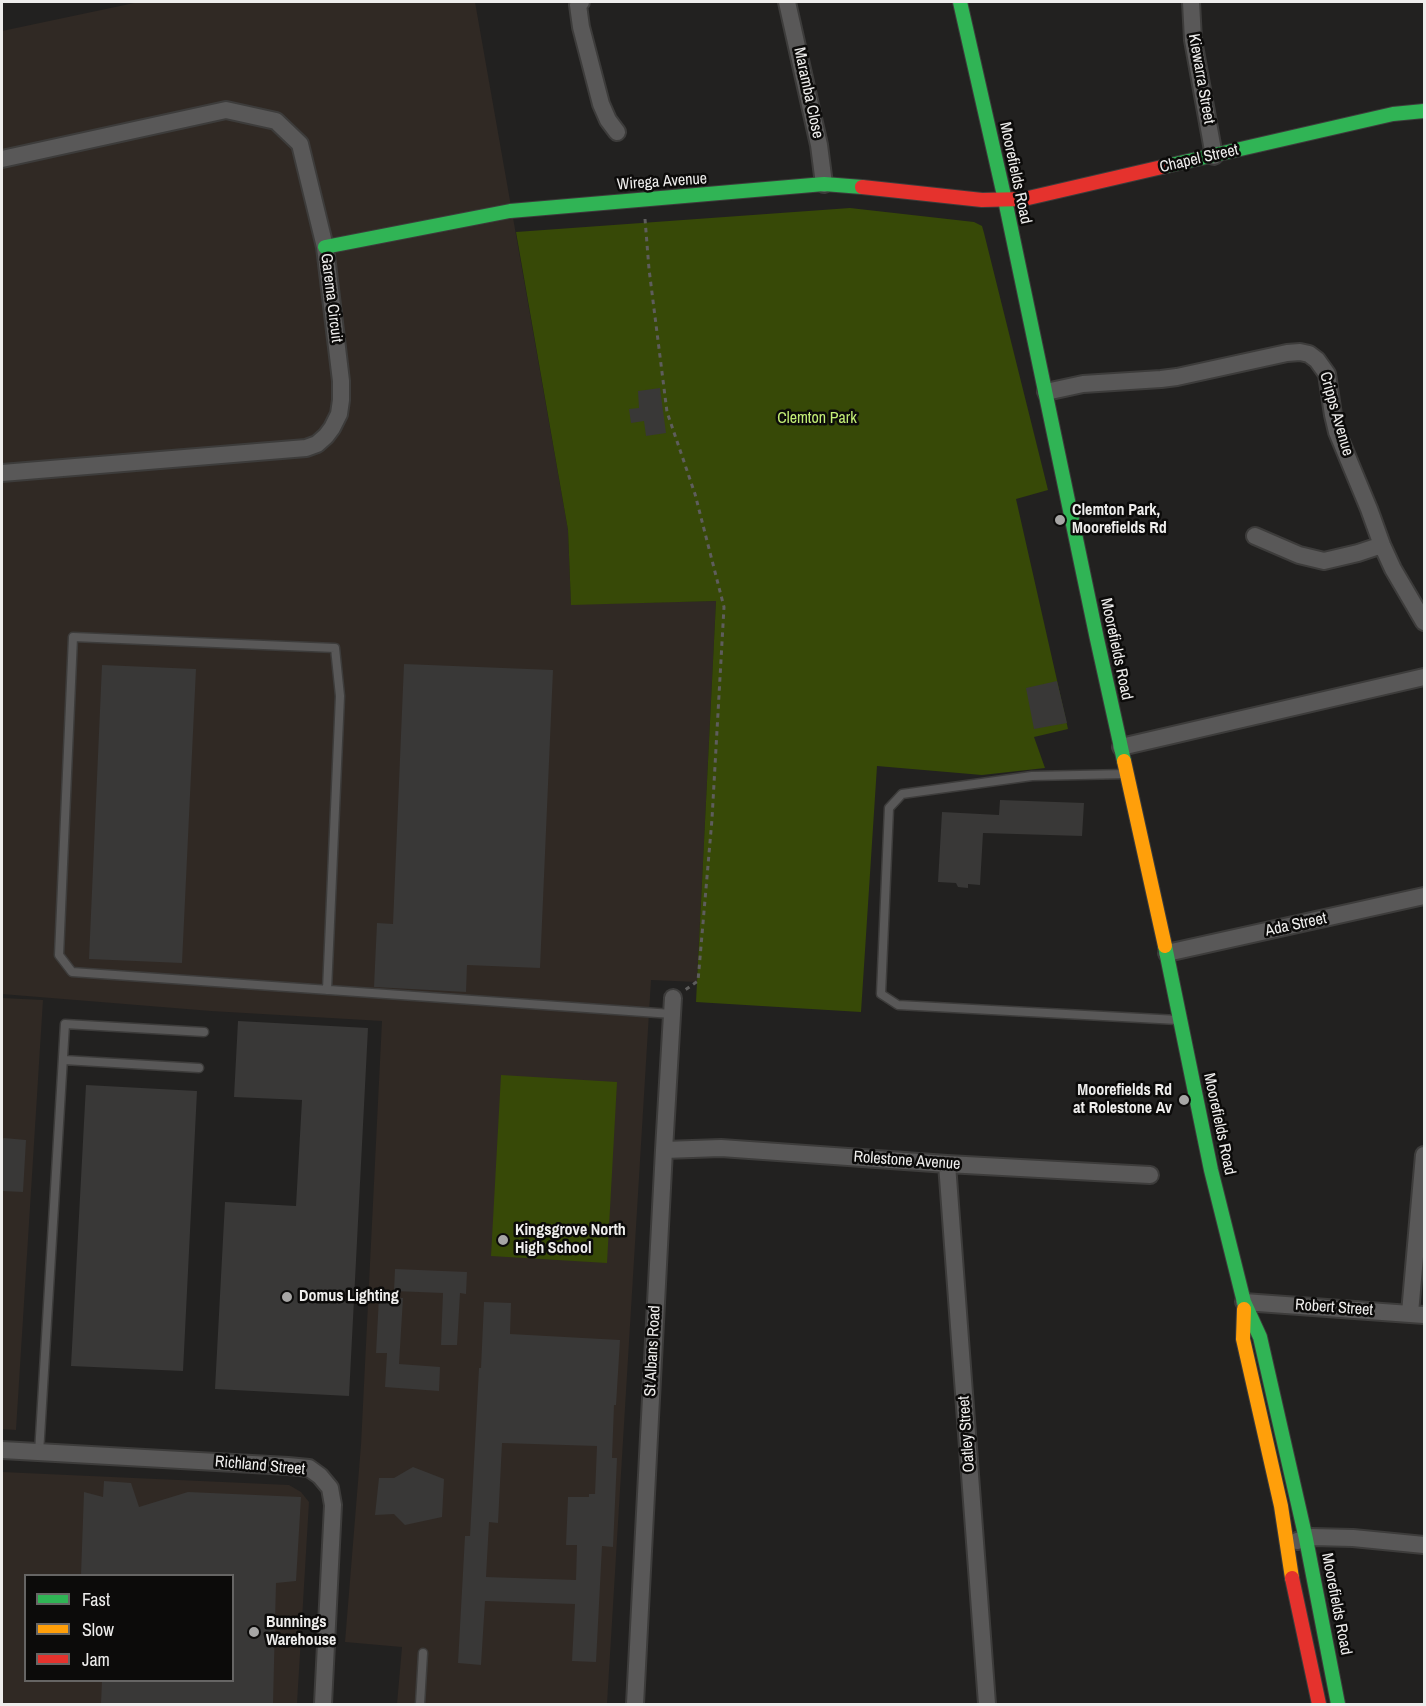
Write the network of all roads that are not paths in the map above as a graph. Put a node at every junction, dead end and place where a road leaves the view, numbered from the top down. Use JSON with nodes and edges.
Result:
{"nodes":[{"id":1,"x":581,"y":2,"type":"edge"},
{"id":2,"x":787,"y":2,"type":"edge"},
{"id":3,"x":960,"y":2,"type":"edge"},
{"id":4,"x":1191,"y":2,"type":"edge"},
{"id":5,"x":1425,"y":101,"type":"edge"},
{"id":6,"x":1425,"y":111,"type":"edge"},
{"id":7,"x":1393,"y":114,"type":"junction"},
{"id":8,"x":617,"y":132,"type":"dead end"},
{"id":9,"x":1214,"y":156,"type":"junction"},
{"id":10,"x":2,"y":159,"type":"edge"},
{"id":11,"x":824,"y":184,"type":"junction"},
{"id":12,"x":1005,"y":200,"type":"junction"},
{"id":13,"x":325,"y":247,"type":"junction"},
{"id":14,"x":1046,"y":392,"type":"junction"},
{"id":15,"x":2,"y":473,"type":"edge"},
{"id":16,"x":1255,"y":536,"type":"dead end"},
{"id":17,"x":1382,"y":545,"type":"junction"},
{"id":18,"x":1425,"y":622,"type":"edge"},
{"id":19,"x":1425,"y":677,"type":"edge"},
{"id":20,"x":1121,"y":747,"type":"junction"},
{"id":21,"x":1127,"y":774,"type":"junction"},
{"id":22,"x":1425,"y":896,"type":"edge"},
{"id":23,"x":1167,"y":953,"type":"junction"},
{"id":24,"x":327,"y":990,"type":"junction"},
{"id":25,"x":673,"y":1006,"type":"joint"},
{"id":26,"x":1181,"y":1020,"type":"junction"},
{"id":27,"x":204,"y":1032,"type":"dead end"},
{"id":28,"x":64,"y":1060,"type":"junction"},
{"id":29,"x":199,"y":1068,"type":"dead end"},
{"id":30,"x":664,"y":1150,"type":"junction"},
{"id":31,"x":1425,"y":1155,"type":"edge"},
{"id":32,"x":947,"y":1164,"type":"junction"},
{"id":33,"x":1150,"y":1175,"type":"dead end"},
{"id":34,"x":1244,"y":1302,"type":"junction"},
{"id":35,"x":1417,"y":1314,"type":"edge"},
{"id":36,"x":2,"y":1450,"type":"edge"},
{"id":37,"x":39,"y":1453,"type":"junction"},
{"id":38,"x":1306,"y":1539,"type":"junction"},
{"id":39,"x":1287,"y":1544,"type":"junction"},
{"id":40,"x":1425,"y":1545,"type":"edge"},
{"id":41,"x":423,"y":1653,"type":"dead end"},
{"id":42,"x":323,"y":1704,"type":"edge"},
{"id":43,"x":420,"y":1704,"type":"edge"},
{"id":44,"x":634,"y":1704,"type":"edge"},
{"id":45,"x":987,"y":1704,"type":"edge"},
{"id":46,"x":1319,"y":1704,"type":"edge"},
{"id":47,"x":1338,"y":1704,"type":"edge"}],
"edges":[{"from":1,"to":8,"type":"street"},
{"from":2,"to":11,"type":"street","name":"Maramba Close"},
{"from":3,"to":12,"type":"main road","name":"Moorefields Road"},
{"from":4,"to":9,"type":"street","name":"Kiewarra Street"},
{"from":5,"to":7,"type":"street","name":"Chapel Street"},
{"from":6,"to":7,"type":"main road","name":"Chapel Street"},
{"from":7,"to":9,"type":"main road","name":"Chapel Street"},
{"from":9,"to":12,"type":"main road","name":"Chapel Street"},
{"from":10,"to":13,"type":"street","name":"Garema Circuit"},
{"from":11,"to":12,"type":"main road","name":"Wirega Avenue"},
{"from":11,"to":13,"type":"main road","name":"Wirega Avenue"},
{"from":12,"to":14,"type":"main road","name":"Moorefields Road"},
{"from":13,"to":15,"type":"street","name":"Garema Circuit"},
{"from":14,"to":17,"type":"street","name":"Cripps Avenue"},
{"from":14,"to":20,"type":"main road","name":"Moorefields Road"},
{"from":16,"to":17,"type":"street"},
{"from":17,"to":18,"type":"street","name":"Cripps Avenue"},
{"from":19,"to":20,"type":"street"},
{"from":20,"to":21,"type":"main road","name":"Moorefields Road"},
{"from":21,"to":23,"type":"main road","name":"Moorefields Road"},
{"from":21,"to":26,"type":"lane"},
{"from":22,"to":23,"type":"street","name":"Ada Street"},
{"from":23,"to":26,"type":"main road","name":"Moorefields Road"},
{"from":24,"to":24,"type":"lane"},
{"from":24,"to":25,"type":"lane"},
{"from":25,"to":30,"type":"street","name":"St Albans Road"},
{"from":26,"to":34,"type":"main road","name":"Moorefields Road"},
{"from":27,"to":28,"type":"lane"},
{"from":28,"to":29,"type":"lane"},
{"from":28,"to":37,"type":"lane"},
{"from":30,"to":32,"type":"street","name":"Rolestone Avenue"},
{"from":30,"to":44,"type":"street","name":"St Albans Road"},
{"from":31,"to":35,"type":"street"},
{"from":32,"to":33,"type":"street","name":"Rolestone Avenue"},
{"from":32,"to":45,"type":"street","name":"Oatley Street"},
{"from":34,"to":35,"type":"street","name":"Robert Street"},
{"from":34,"to":38,"type":"main road","name":"Moorefields Road"},
{"from":34,"to":39,"type":"main road","name":"Moorefields Road"},
{"from":36,"to":37,"type":"street","name":"Richland Street"},
{"from":37,"to":42,"type":"street","name":"Richland Street"},
{"from":38,"to":39,"type":"street"},
{"from":38,"to":40,"type":"street"},
{"from":38,"to":47,"type":"main road","name":"Moorefields Road"},
{"from":39,"to":46,"type":"main road","name":"Moorefields Road"},
{"from":41,"to":43,"type":"lane"}]}
